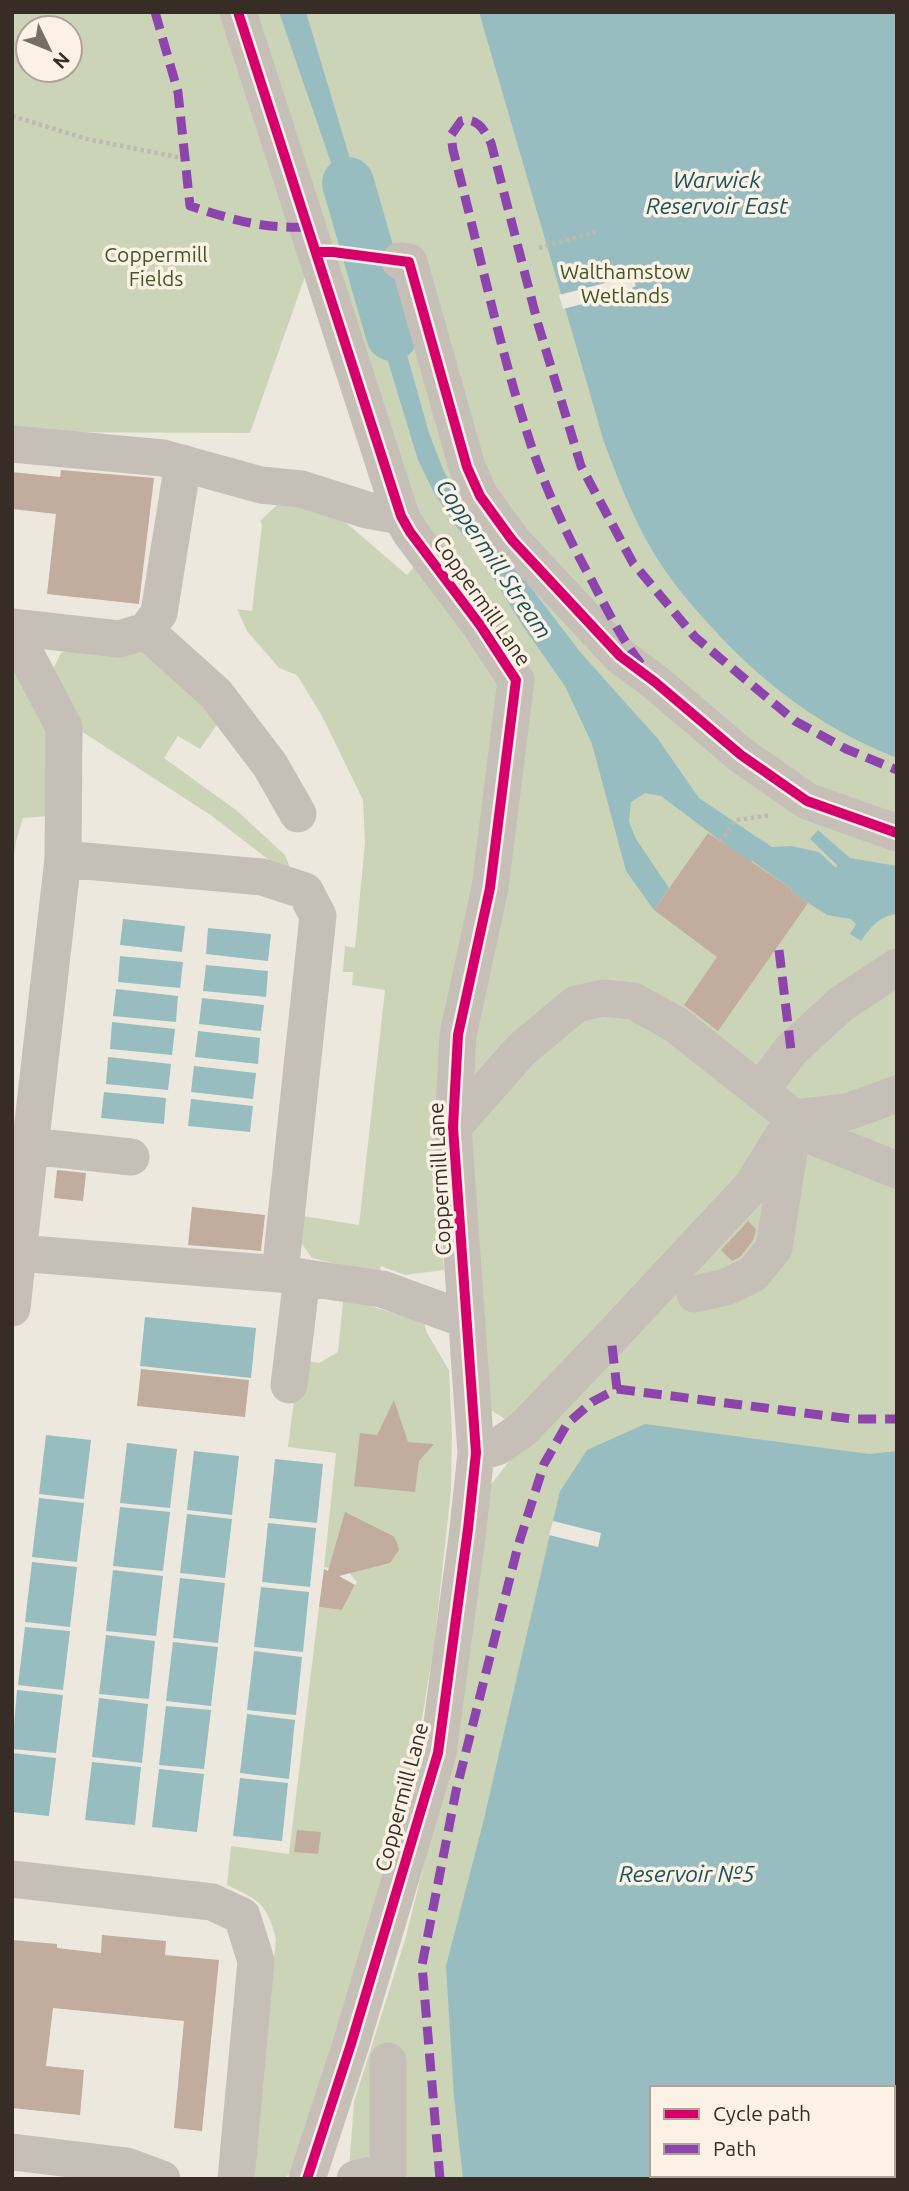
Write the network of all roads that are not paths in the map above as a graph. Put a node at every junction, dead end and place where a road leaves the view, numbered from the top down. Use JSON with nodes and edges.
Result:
{"nodes":[{"id":1,"x":238,"y":12,"type":"edge"},
{"id":2,"x":400,"y":261,"type":"dead end"},
{"id":3,"x":12,"y":443,"type":"edge"},
{"id":4,"x":183,"y":463,"type":"junction"},
{"id":5,"x":401,"y":516,"type":"junction"},
{"id":6,"x":12,"y":627,"type":"edge"},
{"id":7,"x":146,"y":632,"type":"junction"},
{"id":8,"x":12,"y":634,"type":"edge"},
{"id":9,"x":298,"y":814,"type":"dead end"},
{"id":10,"x":897,"y":833,"type":"edge"},
{"id":11,"x":63,"y":859,"type":"junction"},
{"id":12,"x":897,"y":967,"type":"edge"},
{"id":13,"x":760,"y":1091,"type":"junction"},
{"id":14,"x":897,"y":1094,"type":"edge"},
{"id":15,"x":794,"y":1118,"type":"junction"},
{"id":16,"x":453,"y":1127,"type":"junction"},
{"id":17,"x":30,"y":1146,"type":"junction"},
{"id":18,"x":131,"y":1157,"type":"dead end"},
{"id":19,"x":897,"y":1170,"type":"edge"},
{"id":20,"x":19,"y":1182,"type":"edge"},
{"id":21,"x":18,"y":1253,"type":"junction"},
{"id":22,"x":291,"y":1275,"type":"junction"},
{"id":23,"x":695,"y":1294,"type":"dead end"},
{"id":24,"x":12,"y":1308,"type":"edge"},
{"id":25,"x":467,"y":1320,"type":"junction"},
{"id":26,"x":289,"y":1385,"type":"dead end"},
{"id":27,"x":476,"y":1452,"type":"junction"},
{"id":28,"x":12,"y":1879,"type":"edge"},
{"id":29,"x":388,"y":2061,"type":"dead end"},
{"id":30,"x":12,"y":2152,"type":"edge"},
{"id":31,"x":319,"y":2175,"type":"edge"},
{"id":32,"x":377,"y":2176,"type":"edge"},
{"id":33,"x":162,"y":2179,"type":"edge"},
{"id":34,"x":236,"y":2179,"type":"edge"}],
"edges":[{"from":1,"to":5,"type":"street","name":"Coppermill Lane"},
{"from":2,"to":10,"type":"street"},
{"from":3,"to":4,"type":"street"},
{"from":4,"to":5,"type":"street"},
{"from":4,"to":7,"type":"street"},
{"from":5,"to":16,"type":"street","name":"Coppermill Lane"},
{"from":6,"to":7,"type":"street"},
{"from":7,"to":9,"type":"street"},
{"from":8,"to":11,"type":"street"},
{"from":11,"to":17,"type":"street"},
{"from":11,"to":22,"type":"street"},
{"from":12,"to":13,"type":"street"},
{"from":13,"to":15,"type":"street"},
{"from":13,"to":16,"type":"street"},
{"from":14,"to":15,"type":"street"},
{"from":15,"to":19,"type":"street"},
{"from":15,"to":23,"type":"street"},
{"from":15,"to":27,"type":"street"},
{"from":16,"to":25,"type":"street","name":"Coppermill Lane"},
{"from":17,"to":18,"type":"street"},
{"from":17,"to":20,"type":"street"},
{"from":20,"to":21,"type":"street"},
{"from":21,"to":22,"type":"street"},
{"from":21,"to":24,"type":"street"},
{"from":22,"to":25,"type":"street"},
{"from":22,"to":26,"type":"street"},
{"from":25,"to":27,"type":"street","name":"Coppermill Lane"},
{"from":27,"to":31,"type":"street","name":"Coppermill Lane"},
{"from":28,"to":34,"type":"street"},
{"from":29,"to":32,"type":"street"},
{"from":30,"to":33,"type":"street"}]}
